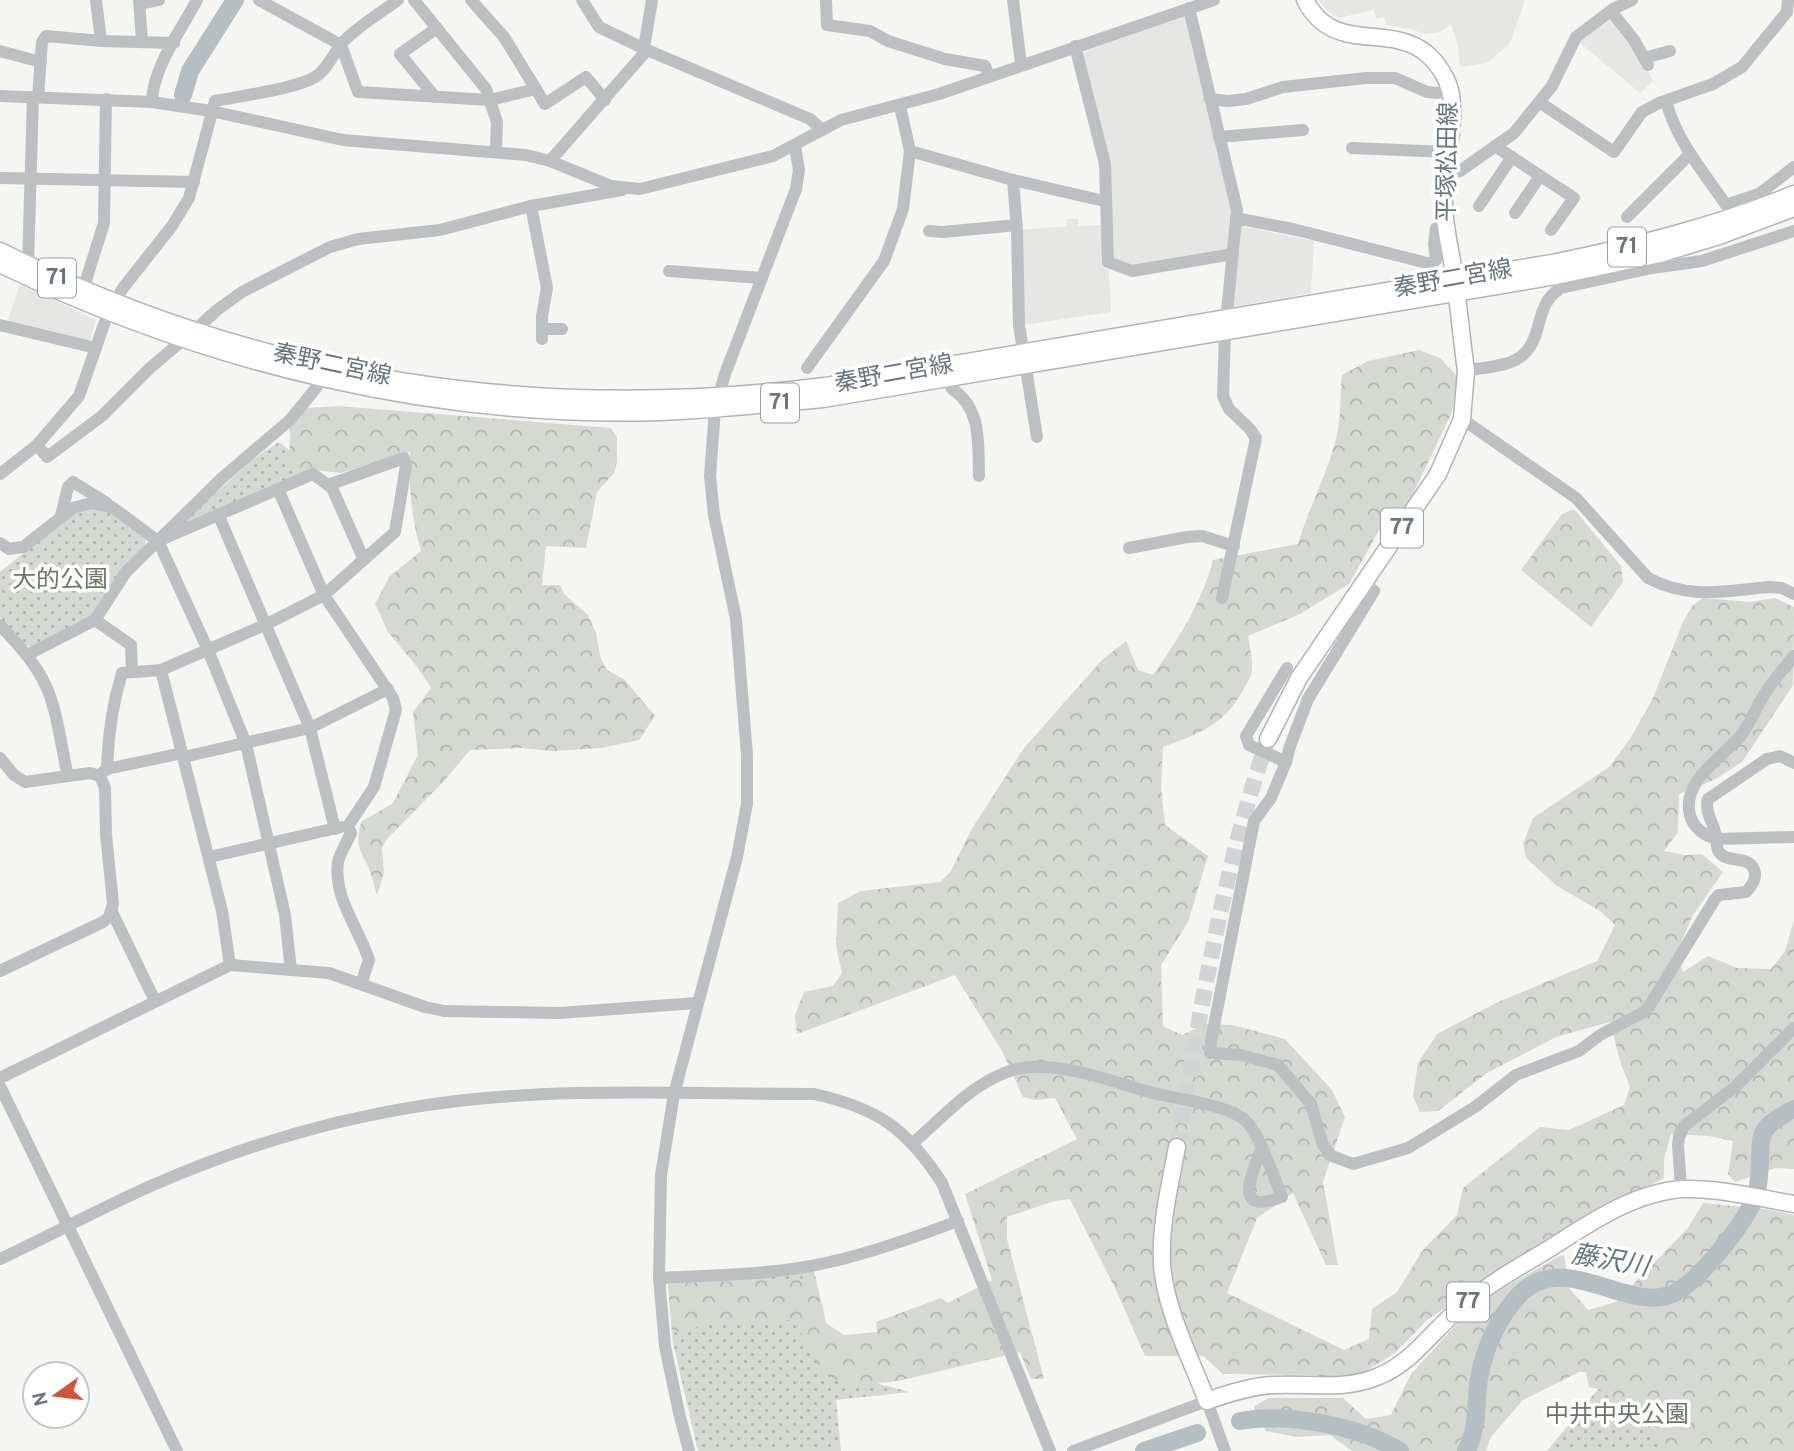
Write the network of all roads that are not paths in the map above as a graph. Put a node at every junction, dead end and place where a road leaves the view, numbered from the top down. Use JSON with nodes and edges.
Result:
{"nodes":[{"id":1,"x":96,"y":0,"type":"edge"},
{"id":2,"x":159,"y":0,"type":"edge"},
{"id":3,"x":197,"y":0,"type":"edge"},
{"id":4,"x":259,"y":0,"type":"edge"},
{"id":5,"x":398,"y":0,"type":"edge"},
{"id":6,"x":414,"y":0,"type":"edge"},
{"id":7,"x":471,"y":0,"type":"edge"},
{"id":8,"x":582,"y":0,"type":"edge"},
{"id":9,"x":652,"y":0,"type":"edge"},
{"id":10,"x":826,"y":0,"type":"edge"},
{"id":11,"x":1013,"y":0,"type":"edge"},
{"id":12,"x":1214,"y":0,"type":"edge"},
{"id":13,"x":1305,"y":0,"type":"edge"},
{"id":14,"x":1632,"y":0,"type":"edge"},
{"id":15,"x":1788,"y":0,"type":"edge"},
{"id":16,"x":139,"y":2,"type":"edge"},
{"id":17,"x":1616,"y":4,"type":"edge"},
{"id":18,"x":1189,"y":8,"type":"junction"},
{"id":19,"x":436,"y":28,"type":"junction"},
{"id":20,"x":102,"y":41,"type":"junction"},
{"id":21,"x":142,"y":41,"type":"junction"},
{"id":22,"x":174,"y":43,"type":"junction"},
{"id":23,"x":341,"y":45,"type":"junction"},
{"id":24,"x":1075,"y":46,"type":"junction"},
{"id":25,"x":646,"y":49,"type":"junction"},
{"id":26,"x":0,"y":51,"type":"edge"},
{"id":27,"x":1670,"y":51,"type":"dead end"},
{"id":28,"x":41,"y":62,"type":"junction"},
{"id":29,"x":1021,"y":64,"type":"junction"},
{"id":30,"x":989,"y":76,"type":"junction"},
{"id":31,"x":536,"y":89,"type":"junction"},
{"id":32,"x":1450,"y":90,"type":"junction"},
{"id":33,"x":0,"y":96,"type":"edge"},
{"id":34,"x":36,"y":97,"type":"junction"},
{"id":35,"x":435,"y":97,"type":"junction"},
{"id":36,"x":106,"y":99,"type":"junction"},
{"id":37,"x":1210,"y":99,"type":"junction"},
{"id":38,"x":490,"y":100,"type":"junction"},
{"id":39,"x":605,"y":100,"type":"junction"},
{"id":40,"x":1666,"y":101,"type":"junction"},
{"id":41,"x":152,"y":102,"type":"junction"},
{"id":42,"x":1539,"y":102,"type":"junction"},
{"id":43,"x":900,"y":106,"type":"junction"},
{"id":44,"x":211,"y":111,"type":"junction"},
{"id":45,"x":821,"y":130,"type":"junction"},
{"id":46,"x":1303,"y":130,"type":"dead end"},
{"id":47,"x":1219,"y":136,"type":"junction"},
{"id":48,"x":795,"y":145,"type":"junction"},
{"id":49,"x":1495,"y":146,"type":"junction"},
{"id":50,"x":1352,"y":148,"type":"dead end"},
{"id":51,"x":496,"y":151,"type":"junction"},
{"id":52,"x":910,"y":151,"type":"junction"},
{"id":53,"x":1448,"y":152,"type":"junction"},
{"id":54,"x":1690,"y":154,"type":"junction"},
{"id":55,"x":1511,"y":157,"type":"junction"},
{"id":56,"x":550,"y":161,"type":"junction"},
{"id":57,"x":1794,"y":167,"type":"edge"},
{"id":58,"x":1446,"y":173,"type":"junction"},
{"id":59,"x":1540,"y":176,"type":"junction"},
{"id":60,"x":0,"y":178,"type":"edge"},
{"id":61,"x":30,"y":178,"type":"junction"},
{"id":62,"x":104,"y":180,"type":"junction"},
{"id":63,"x":1013,"y":180,"type":"junction"},
{"id":64,"x":194,"y":182,"type":"junction"},
{"id":65,"x":628,"y":189,"type":"junction"},
{"id":66,"x":1794,"y":194,"type":"edge"},
{"id":67,"x":1104,"y":201,"type":"junction"},
{"id":68,"x":531,"y":206,"type":"junction"},
{"id":69,"x":1479,"y":206,"type":"dead end"},
{"id":70,"x":1794,"y":208,"type":"edge"},
{"id":71,"x":1515,"y":212,"type":"dead end"},
{"id":72,"x":1628,"y":217,"type":"dead end"},
{"id":73,"x":1236,"y":218,"type":"junction"},
{"id":74,"x":1446,"y":223,"type":"junction"},
{"id":75,"x":1017,"y":225,"type":"junction"},
{"id":76,"x":1551,"y":230,"type":"dead end"},
{"id":77,"x":929,"y":231,"type":"dead end"},
{"id":78,"x":1794,"y":231,"type":"edge"},
{"id":79,"x":0,"y":251,"type":"edge"},
{"id":80,"x":1233,"y":254,"type":"junction"},
{"id":81,"x":0,"y":264,"type":"edge"},
{"id":82,"x":28,"y":265,"type":"junction"},
{"id":83,"x":669,"y":271,"type":"dead end"},
{"id":84,"x":761,"y":278,"type":"junction"},
{"id":85,"x":1455,"y":286,"type":"junction"},
{"id":86,"x":83,"y":290,"type":"junction"},
{"id":87,"x":112,"y":308,"type":"junction"},
{"id":88,"x":0,"y":324,"type":"edge"},
{"id":89,"x":1226,"y":325,"type":"junction"},
{"id":90,"x":562,"y":329,"type":"dead end"},
{"id":91,"x":189,"y":335,"type":"junction"},
{"id":92,"x":96,"y":348,"type":"junction"},
{"id":93,"x":1025,"y":359,"type":"junction"},
{"id":94,"x":807,"y":368,"type":"dead end"},
{"id":95,"x":1466,"y":371,"type":"junction"},
{"id":96,"x":321,"y":378,"type":"junction"},
{"id":97,"x":948,"y":378,"type":"junction"},
{"id":98,"x":717,"y":404,"type":"junction"},
{"id":99,"x":1462,"y":419,"type":"junction"},
{"id":100,"x":1037,"y":437,"type":"dead end"},
{"id":101,"x":37,"y":445,"type":"junction"},
{"id":102,"x":0,"y":474,"type":"edge"},
{"id":103,"x":979,"y":476,"type":"dead end"},
{"id":104,"x":328,"y":485,"type":"junction"},
{"id":105,"x":278,"y":489,"type":"junction"},
{"id":106,"x":112,"y":507,"type":"junction"},
{"id":107,"x":218,"y":514,"type":"junction"},
{"id":108,"x":61,"y":516,"type":"junction"},
{"id":109,"x":158,"y":541,"type":"junction"},
{"id":110,"x":0,"y":543,"type":"edge"},
{"id":111,"x":1234,"y":546,"type":"junction"},
{"id":112,"x":1129,"y":548,"type":"dead end"},
{"id":113,"x":364,"y":560,"type":"junction"},
{"id":114,"x":1364,"y":582,"type":"junction"},
{"id":115,"x":1794,"y":594,"type":"edge"},
{"id":116,"x":324,"y":595,"type":"junction"},
{"id":117,"x":1222,"y":598,"type":"dead end"},
{"id":118,"x":95,"y":620,"type":"junction"},
{"id":119,"x":267,"y":624,"type":"junction"},
{"id":120,"x":0,"y":625,"type":"edge"},
{"id":121,"x":208,"y":650,"type":"junction"},
{"id":122,"x":27,"y":655,"type":"junction"},
{"id":123,"x":1794,"y":656,"type":"edge"},
{"id":124,"x":1287,"y":668,"type":"dead end"},
{"id":125,"x":161,"y":670,"type":"junction"},
{"id":126,"x":132,"y":672,"type":"junction"},
{"id":127,"x":388,"y":690,"type":"junction"},
{"id":128,"x":310,"y":728,"type":"junction"},
{"id":129,"x":1268,"y":739,"type":"tunnel mouth"},
{"id":130,"x":246,"y":744,"type":"junction"},
{"id":131,"x":183,"y":755,"type":"junction"},
{"id":132,"x":0,"y":758,"type":"edge"},
{"id":133,"x":1286,"y":762,"type":"junction"},
{"id":134,"x":1794,"y":763,"type":"edge"},
{"id":135,"x":103,"y":772,"type":"junction"},
{"id":136,"x":68,"y":776,"type":"junction"},
{"id":137,"x":348,"y":826,"type":"junction"},
{"id":138,"x":335,"y":829,"type":"junction"},
{"id":139,"x":1794,"y":837,"type":"edge"},
{"id":140,"x":1717,"y":839,"type":"junction"},
{"id":141,"x":271,"y":845,"type":"junction"},
{"id":142,"x":209,"y":858,"type":"junction"},
{"id":143,"x":112,"y":912,"type":"junction"},
{"id":144,"x":230,"y":965,"type":"junction"},
{"id":145,"x":291,"y":970,"type":"junction"},
{"id":146,"x":0,"y":971,"type":"edge"},
{"id":147,"x":361,"y":984,"type":"junction"},
{"id":148,"x":155,"y":1001,"type":"junction"},
{"id":149,"x":697,"y":1003,"type":"junction"},
{"id":150,"x":1794,"y":1028,"type":"edge"},
{"id":151,"x":0,"y":1078,"type":"edge"},
{"id":152,"x":0,"y":1086,"type":"edge"},
{"id":153,"x":674,"y":1094,"type":"junction"},
{"id":154,"x":913,"y":1143,"type":"junction"},
{"id":155,"x":1177,"y":1147,"type":"tunnel mouth"},
{"id":156,"x":1261,"y":1149,"type":"dead end"},
{"id":157,"x":1681,"y":1189,"type":"junction"},
{"id":158,"x":1794,"y":1204,"type":"edge"},
{"id":159,"x":958,"y":1221,"type":"junction"},
{"id":160,"x":68,"y":1226,"type":"junction"},
{"id":161,"x":0,"y":1259,"type":"edge"},
{"id":162,"x":659,"y":1278,"type":"junction"},
{"id":163,"x":1207,"y":1401,"type":"junction"},
{"id":164,"x":177,"y":1451,"type":"edge"},
{"id":165,"x":689,"y":1451,"type":"edge"},
{"id":166,"x":1050,"y":1451,"type":"edge"},
{"id":167,"x":1073,"y":1451,"type":"edge"},
{"id":168,"x":1225,"y":1451,"type":"edge"}],
"edges":[{"from":1,"to":20,"type":"street"},
{"from":2,"to":16,"type":"street"},
{"from":3,"to":22,"type":"street"},
{"from":4,"to":23,"type":"street"},
{"from":5,"to":23,"type":"street"},
{"from":6,"to":19,"type":"street"},
{"from":7,"to":31,"type":"street"},
{"from":8,"to":25,"type":"street"},
{"from":9,"to":25,"type":"street"},
{"from":10,"to":30,"type":"street"},
{"from":11,"to":29,"type":"street"},
{"from":12,"to":18,"type":"street"},
{"from":13,"to":32,"type":"main road","name":"平塚松田線","number":"77"},
{"from":14,"to":17,"type":"street"},
{"from":15,"to":40,"type":"street"},
{"from":16,"to":21,"type":"street"},
{"from":17,"to":27,"type":"street"},
{"from":17,"to":42,"type":"street"},
{"from":18,"to":24,"type":"street"},
{"from":18,"to":37,"type":"street"},
{"from":19,"to":35,"type":"street"},
{"from":19,"to":38,"type":"street"},
{"from":20,"to":21,"type":"street"},
{"from":20,"to":28,"type":"street"},
{"from":21,"to":22,"type":"street"},
{"from":22,"to":41,"type":"street"},
{"from":23,"to":35,"type":"street"},
{"from":23,"to":44,"type":"street"},
{"from":24,"to":29,"type":"street"},
{"from":24,"to":67,"type":"street"},
{"from":25,"to":39,"type":"street"},
{"from":25,"to":45,"type":"street"},
{"from":26,"to":28,"type":"street"},
{"from":28,"to":34,"type":"street"},
{"from":29,"to":30,"type":"street"},
{"from":30,"to":43,"type":"street"},
{"from":31,"to":38,"type":"street"},
{"from":31,"to":39,"type":"street"},
{"from":32,"to":37,"type":"street"},
{"from":32,"to":53,"type":"main road","name":"平塚松田線","number":"77"},
{"from":33,"to":34,"type":"street"},
{"from":34,"to":36,"type":"street"},
{"from":34,"to":61,"type":"street"},
{"from":35,"to":38,"type":"street"},
{"from":36,"to":41,"type":"street"},
{"from":36,"to":62,"type":"street"},
{"from":37,"to":47,"type":"street"},
{"from":38,"to":51,"type":"street"},
{"from":39,"to":56,"type":"street"},
{"from":40,"to":42,"type":"street"},
{"from":40,"to":54,"type":"street"},
{"from":41,"to":44,"type":"street"},
{"from":42,"to":49,"type":"street"},
{"from":43,"to":45,"type":"street"},
{"from":43,"to":52,"type":"street"},
{"from":44,"to":51,"type":"street"},
{"from":44,"to":64,"type":"street"},
{"from":45,"to":48,"type":"street"},
{"from":46,"to":47,"type":"street"},
{"from":47,"to":73,"type":"street"},
{"from":48,"to":65,"type":"street"},
{"from":48,"to":84,"type":"street"},
{"from":49,"to":55,"type":"street"},
{"from":49,"to":58,"type":"street"},
{"from":50,"to":53,"type":"street"},
{"from":51,"to":56,"type":"street"},
{"from":52,"to":63,"type":"street"},
{"from":52,"to":94,"type":"street"},
{"from":53,"to":58,"type":"main road","name":"平塚松田線","number":"77"},
{"from":54,"to":57,"type":"street"},
{"from":54,"to":72,"type":"street"},
{"from":55,"to":59,"type":"street"},
{"from":55,"to":69,"type":"street"},
{"from":56,"to":65,"type":"street"},
{"from":58,"to":74,"type":"main road","name":"平塚松田線","number":"77"},
{"from":59,"to":71,"type":"street"},
{"from":59,"to":76,"type":"street"},
{"from":60,"to":61,"type":"street"},
{"from":61,"to":62,"type":"street"},
{"from":61,"to":82,"type":"street"},
{"from":62,"to":64,"type":"street"},
{"from":62,"to":86,"type":"street"},
{"from":63,"to":67,"type":"street"},
{"from":63,"to":75,"type":"street"},
{"from":64,"to":87,"type":"street"},
{"from":65,"to":68,"type":"street"},
{"from":66,"to":85,"type":"main road","name":"秦野二宮線","number":"71"},
{"from":67,"to":80,"type":"street"},
{"from":68,"to":90,"type":"street"},
{"from":68,"to":91,"type":"street"},
{"from":70,"to":85,"type":"main road","name":"秦野二宮線","number":"71"},
{"from":73,"to":74,"type":"street"},
{"from":73,"to":80,"type":"street"},
{"from":74,"to":85,"type":"main road","name":"平塚松田線","number":"77"},
{"from":75,"to":77,"type":"street"},
{"from":75,"to":93,"type":"street"},
{"from":78,"to":95,"type":"street"},
{"from":79,"to":82,"type":"main road","name":"秦野二宮線","number":"71"},
{"from":80,"to":89,"type":"street"},
{"from":81,"to":87,"type":"main road","name":"秦野二宮線","number":"71"},
{"from":82,"to":86,"type":"main road","name":"秦野二宮線","number":"71"},
{"from":83,"to":84,"type":"street"},
{"from":84,"to":98,"type":"street"},
{"from":85,"to":89,"type":"main road","name":"秦野二宮線","number":"71"},
{"from":85,"to":95,"type":"main road","name":"平塚松田線","number":"77"},
{"from":86,"to":87,"type":"main road","name":"秦野二宮線","number":"71"},
{"from":87,"to":91,"type":"main road","name":"秦野二宮線","number":"71"},
{"from":87,"to":92,"type":"street"},
{"from":88,"to":92,"type":"street"},
{"from":89,"to":93,"type":"main road","name":"秦野二宮線","number":"71"},
{"from":89,"to":111,"type":"street"},
{"from":91,"to":96,"type":"main road","name":"秦野二宮線","number":"71"},
{"from":91,"to":98,"type":"main road","name":"秦野二宮線","number":"71"},
{"from":91,"to":101,"type":"street"},
{"from":92,"to":101,"type":"street"},
{"from":93,"to":97,"type":"main road","name":"秦野二宮線","number":"71"},
{"from":93,"to":98,"type":"main road","name":"秦野二宮線","number":"71"},
{"from":93,"to":100,"type":"street"},
{"from":95,"to":99,"type":"main road","name":"平塚松田線","number":"77"},
{"from":96,"to":98,"type":"main road","name":"秦野二宮線","number":"71"},
{"from":96,"to":109,"type":"street"},
{"from":97,"to":98,"type":"main road","name":"秦野二宮線","number":"71"},
{"from":97,"to":103,"type":"street"},
{"from":98,"to":149,"type":"street"},
{"from":99,"to":114,"type":"main road","name":"平塚松田線","number":"77"},
{"from":99,"to":115,"type":"street"},
{"from":101,"to":102,"type":"street"},
{"from":104,"to":105,"type":"street"},
{"from":104,"to":113,"type":"street"},
{"from":104,"to":113,"type":"street"},
{"from":105,"to":107,"type":"street"},
{"from":105,"to":116,"type":"street"},
{"from":106,"to":108,"type":"street"},
{"from":106,"to":108,"type":"street"},
{"from":106,"to":109,"type":"street"},
{"from":107,"to":109,"type":"street"},
{"from":107,"to":119,"type":"street"},
{"from":108,"to":110,"type":"street"},
{"from":109,"to":118,"type":"street"},
{"from":109,"to":121,"type":"street"},
{"from":111,"to":112,"type":"street"},
{"from":111,"to":117,"type":"street"},
{"from":113,"to":116,"type":"street"},
{"from":114,"to":129,"type":"main road","name":"平塚松田線","number":"77"},
{"from":114,"to":133,"type":"street"},
{"from":116,"to":119,"type":"street"},
{"from":116,"to":127,"type":"street"},
{"from":118,"to":122,"type":"street"},
{"from":118,"to":126,"type":"street"},
{"from":119,"to":121,"type":"street"},
{"from":119,"to":128,"type":"street"},
{"from":120,"to":122,"type":"street"},
{"from":121,"to":125,"type":"street"},
{"from":121,"to":130,"type":"street"},
{"from":122,"to":136,"type":"street"},
{"from":123,"to":140,"type":"street"},
{"from":124,"to":133,"type":"street"},
{"from":125,"to":126,"type":"street"},
{"from":125,"to":131,"type":"street"},
{"from":126,"to":135,"type":"street"},
{"from":127,"to":128,"type":"street"},
{"from":127,"to":137,"type":"street"},
{"from":128,"to":130,"type":"street"},
{"from":128,"to":138,"type":"street"},
{"from":130,"to":131,"type":"street"},
{"from":130,"to":141,"type":"street"},
{"from":131,"to":135,"type":"street"},
{"from":131,"to":142,"type":"street"},
{"from":132,"to":136,"type":"street"},
{"from":133,"to":140,"type":"street"},
{"from":134,"to":140,"type":"street"},
{"from":135,"to":136,"type":"street"},
{"from":135,"to":143,"type":"street"},
{"from":137,"to":138,"type":"street"},
{"from":137,"to":147,"type":"street"},
{"from":138,"to":141,"type":"street"},
{"from":139,"to":140,"type":"street"},
{"from":141,"to":142,"type":"street"},
{"from":141,"to":145,"type":"street"},
{"from":142,"to":144,"type":"street"},
{"from":143,"to":146,"type":"street"},
{"from":143,"to":148,"type":"street"},
{"from":144,"to":145,"type":"street"},
{"from":144,"to":148,"type":"street"},
{"from":145,"to":147,"type":"street"},
{"from":147,"to":149,"type":"street"},
{"from":148,"to":151,"type":"street"},
{"from":149,"to":153,"type":"street"},
{"from":150,"to":157,"type":"street"},
{"from":152,"to":160,"type":"street"},
{"from":153,"to":154,"type":"street"},
{"from":153,"to":160,"type":"street"},
{"from":153,"to":162,"type":"street"},
{"from":154,"to":156,"type":"street"},
{"from":154,"to":159,"type":"street"},
{"from":155,"to":163,"type":"main road"},
{"from":157,"to":158,"type":"main road","number":"77"},
{"from":157,"to":163,"type":"main road","number":"77"},
{"from":159,"to":162,"type":"street"},
{"from":159,"to":166,"type":"street"},
{"from":160,"to":161,"type":"street"},
{"from":160,"to":164,"type":"street"},
{"from":162,"to":165,"type":"street"},
{"from":163,"to":167,"type":"street"},
{"from":163,"to":168,"type":"street"}]}
